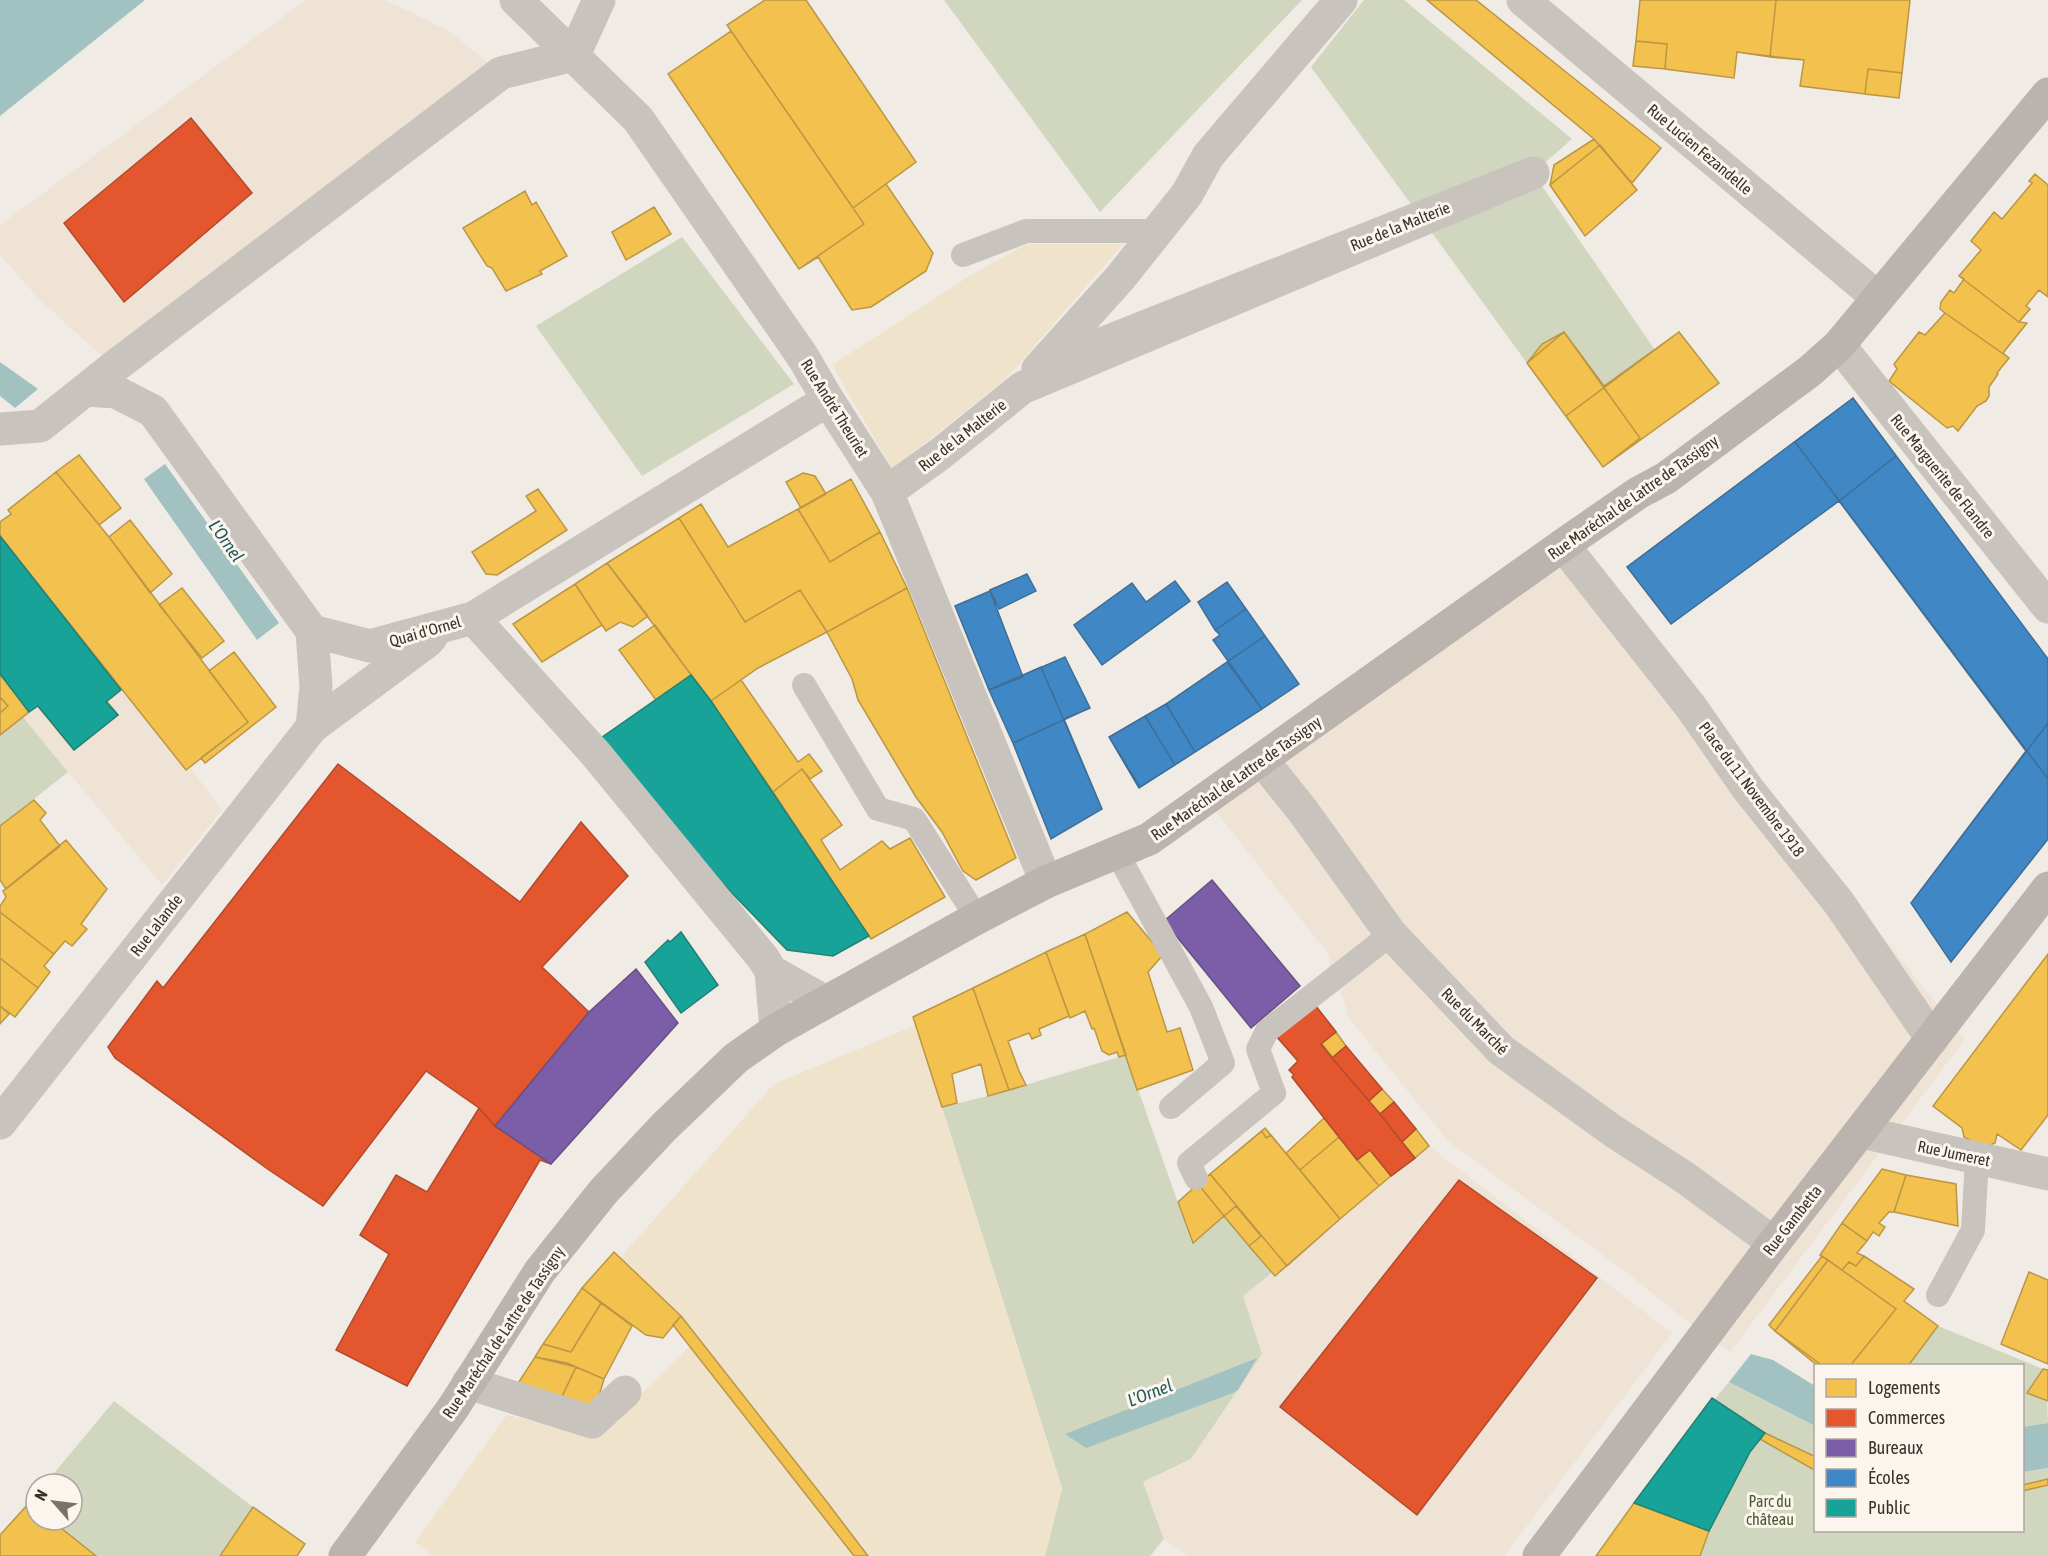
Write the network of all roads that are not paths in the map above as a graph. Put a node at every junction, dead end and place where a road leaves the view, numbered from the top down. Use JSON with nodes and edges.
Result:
{"nodes":[{"id":1,"x":516,"y":0,"type":"edge"},
{"id":2,"x":599,"y":0,"type":"edge"},
{"id":3,"x":1341,"y":0,"type":"edge"},
{"id":4,"x":1523,"y":0,"type":"edge"},
{"id":5,"x":574,"y":55,"type":"junction"},
{"id":6,"x":2048,"y":94,"type":"edge"},
{"id":7,"x":1155,"y":231,"type":"junction"},
{"id":8,"x":963,"y":255,"type":"dead end"},
{"id":9,"x":1878,"y":298,"type":"junction"},
{"id":10,"x":1839,"y":345,"type":"junction"},
{"id":11,"x":86,"y":390,"type":"junction"},
{"id":12,"x":828,"y":400,"type":"junction"},
{"id":13,"x":0,"y":429,"type":"edge"},
{"id":14,"x":888,"y":492,"type":"junction"},
{"id":15,"x":1563,"y":545,"type":"junction"},
{"id":16,"x":2048,"y":607,"type":"edge"},
{"id":17,"x":473,"y":618,"type":"junction"},
{"id":18,"x":439,"y":628,"type":"junction"},
{"id":19,"x":312,"y":631,"type":"junction"},
{"id":20,"x":804,"y":685,"type":"dead end"},
{"id":21,"x":312,"y":727,"type":"junction"},
{"id":22,"x":1262,"y":760,"type":"junction"},
{"id":23,"x":1117,"y":853,"type":"junction"},
{"id":24,"x":1041,"y":871,"type":"junction"},
{"id":25,"x":2048,"y":888,"type":"edge"},
{"id":26,"x":977,"y":918,"type":"junction"},
{"id":27,"x":1391,"y":934,"type":"junction"},
{"id":28,"x":767,"y":964,"type":"junction"},
{"id":29,"x":826,"y":1002,"type":"junction"},
{"id":30,"x":776,"y":1030,"type":"junction"},
{"id":31,"x":1932,"y":1039,"type":"junction"},
{"id":32,"x":1171,"y":1107,"type":"dead end"},
{"id":33,"x":0,"y":1123,"type":"edge"},
{"id":34,"x":1861,"y":1132,"type":"junction"},
{"id":35,"x":1977,"y":1158,"type":"junction"},
{"id":36,"x":2048,"y":1174,"type":"edge"},
{"id":37,"x":1196,"y":1178,"type":"dead end"},
{"id":38,"x":1774,"y":1243,"type":"junction"},
{"id":39,"x":1938,"y":1295,"type":"dead end"},
{"id":40,"x":468,"y":1383,"type":"junction"},
{"id":41,"x":625,"y":1392,"type":"dead end"},
{"id":42,"x":345,"y":1556,"type":"edge"},
{"id":43,"x":1539,"y":1556,"type":"edge"}],
"edges":[{"from":1,"to":5,"type":"street","name":"Rue André Theuriet"},
{"from":2,"to":5,"type":"street"},
{"from":3,"to":7,"type":"street","name":"Rue de la Malterie"},
{"from":4,"to":9,"type":"street","name":"Rue Lucien Fezandelle"},
{"from":5,"to":11,"type":"street"},
{"from":5,"to":12,"type":"street","name":"Rue André Theuriet"},
{"from":6,"to":9,"type":"main road","name":"Rue Maréchal de Lattre de Tassigny"},
{"from":7,"to":8,"type":"lane"},
{"from":7,"to":14,"type":"street","name":"Rue de la Malterie"},
{"from":9,"to":10,"type":"main road","name":"Rue Maréchal de Lattre de Tassigny"},
{"from":10,"to":15,"type":"main road","name":"Rue Maréchal de Lattre de Tassigny"},
{"from":10,"to":16,"type":"street","name":"Rue Marguerite de Flandre"},
{"from":11,"to":13,"type":"street"},
{"from":11,"to":19,"type":"street"},
{"from":12,"to":14,"type":"street","name":"Rue André Theuriet"},
{"from":12,"to":17,"type":"street"},
{"from":14,"to":24,"type":"street","name":"Rue André Theuriet"},
{"from":15,"to":22,"type":"main road","name":"Rue Maréchal de Lattre de Tassigny"},
{"from":15,"to":31,"type":"street","name":"Place du 11 Novembre 1918"},
{"from":17,"to":18,"type":"street","name":"Quai d'Ornel"},
{"from":17,"to":28,"type":"street","name":"Quai d'Ornel"},
{"from":18,"to":19,"type":"street","name":"Quai d'Ornel"},
{"from":18,"to":21,"type":"street","name":"Rue Lalande"},
{"from":19,"to":21,"type":"street"},
{"from":20,"to":26,"type":"lane"},
{"from":21,"to":33,"type":"street","name":"Rue Lalande"},
{"from":22,"to":23,"type":"main road","name":"Rue Maréchal de Lattre de Tassigny"},
{"from":22,"to":27,"type":"street","name":"Rue du Marché"},
{"from":23,"to":24,"type":"main road","name":"Rue Maréchal de Lattre de Tassigny"},
{"from":23,"to":32,"type":"lane"},
{"from":24,"to":26,"type":"main road","name":"Rue Maréchal de Lattre de Tassigny"},
{"from":25,"to":31,"type":"main road","name":"Rue Gambetta"},
{"from":26,"to":29,"type":"main road","name":"Rue Maréchal de Lattre de Tassigny"},
{"from":27,"to":37,"type":"lane"},
{"from":27,"to":38,"type":"street","name":"Rue du Marché"},
{"from":28,"to":29,"type":"street"},
{"from":28,"to":30,"type":"street"},
{"from":29,"to":30,"type":"main road","name":"Rue Maréchal de Lattre de Tassigny"},
{"from":30,"to":40,"type":"main road","name":"Rue Maréchal de Lattre de Tassigny"},
{"from":31,"to":34,"type":"main road","name":"Rue Gambetta"},
{"from":34,"to":35,"type":"street","name":"Rue Jumeret"},
{"from":34,"to":38,"type":"main road","name":"Rue Gambetta"},
{"from":35,"to":36,"type":"street","name":"Rue Jumeret"},
{"from":35,"to":39,"type":"lane"},
{"from":38,"to":43,"type":"main road","name":"Rue Gambetta"},
{"from":40,"to":41,"type":"street"},
{"from":40,"to":42,"type":"main road","name":"Rue Maréchal de Lattre de Tassigny"}]}
